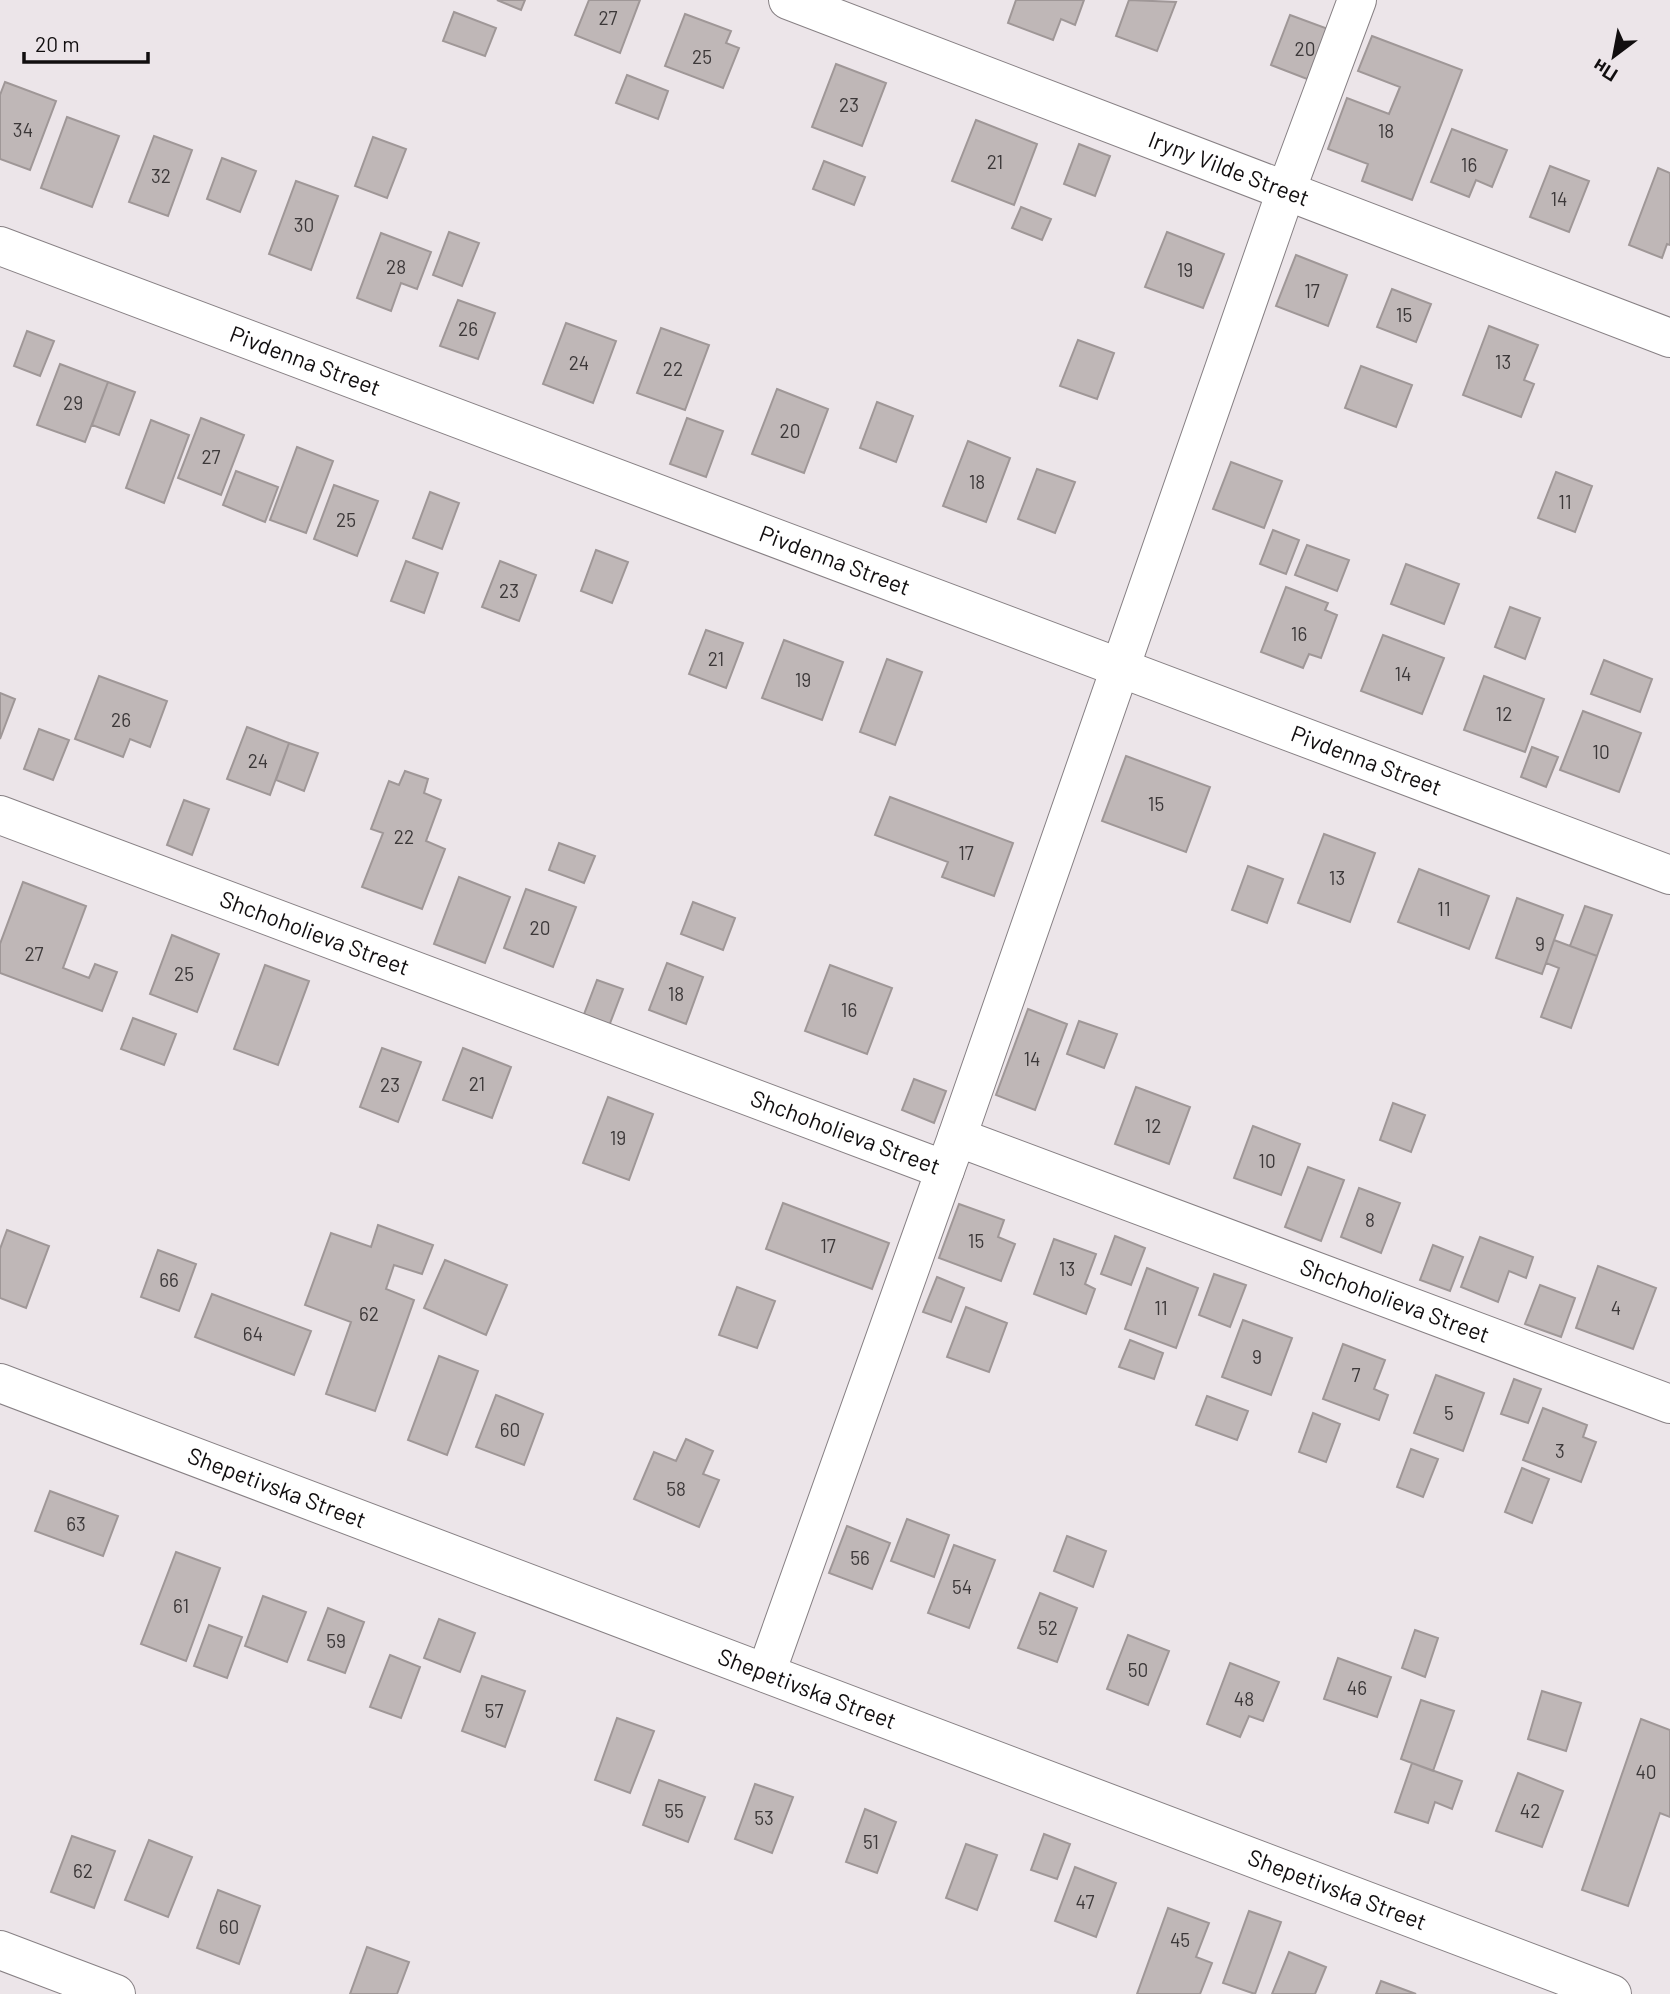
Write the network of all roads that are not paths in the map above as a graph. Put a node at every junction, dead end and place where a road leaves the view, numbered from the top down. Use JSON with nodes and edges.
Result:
{"nodes":[{"id":1,"x":788,"y":0,"type":"edge"},
{"id":2,"x":1357,"y":0,"type":"edge"},
{"id":3,"x":1286,"y":191,"type":"junction"},
{"id":4,"x":0,"y":246,"type":"edge"},
{"id":5,"x":1670,"y":338,"type":"edge"},
{"id":6,"x":1119,"y":667,"type":"junction"},
{"id":7,"x":0,"y":815,"type":"edge"},
{"id":8,"x":1670,"y":875,"type":"edge"},
{"id":9,"x":951,"y":1153,"type":"junction"},
{"id":10,"x":0,"y":1383,"type":"edge"},
{"id":11,"x":1670,"y":1404,"type":"edge"},
{"id":12,"x":766,"y":1673,"type":"junction"},
{"id":13,"x":0,"y":1950,"type":"edge"},
{"id":14,"x":116,"y":1994,"type":"edge"},
{"id":15,"x":1612,"y":1994,"type":"edge"}],
"edges":[{"from":1,"to":3,"type":"street","name":"Iryny Vilde Street"},
{"from":2,"to":3,"type":"street"},
{"from":3,"to":5,"type":"street","name":"Iryny Vilde Street"},
{"from":3,"to":6,"type":"street"},
{"from":4,"to":6,"type":"street","name":"Pivdenna Street"},
{"from":6,"to":8,"type":"street","name":"Pivdenna Street"},
{"from":6,"to":9,"type":"street"},
{"from":7,"to":9,"type":"street","name":"Shchoholieva Street"},
{"from":9,"to":11,"type":"street","name":"Shchoholieva Street"},
{"from":9,"to":12,"type":"street"},
{"from":10,"to":12,"type":"street","name":"Shepetivska Street"},
{"from":12,"to":15,"type":"street","name":"Shepetivska Street"},
{"from":13,"to":14,"type":"street"}]}
